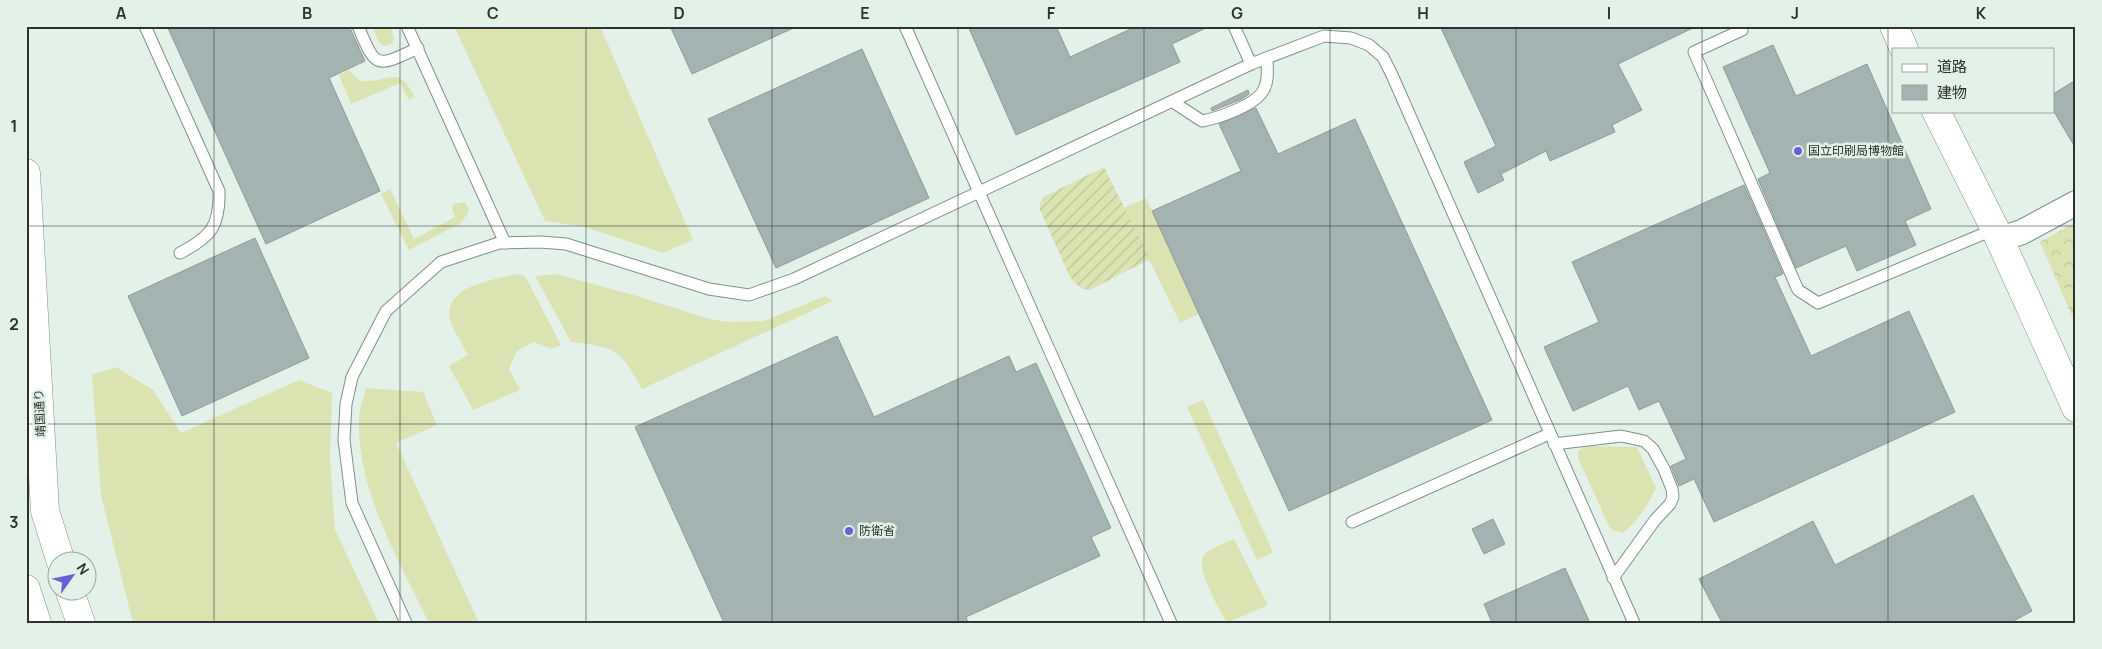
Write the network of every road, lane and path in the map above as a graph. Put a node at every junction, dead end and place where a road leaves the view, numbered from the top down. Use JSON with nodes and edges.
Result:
{"nodes":[{"id":1,"x":145,"y":26,"type":"edge"},
{"id":2,"x":358,"y":26,"type":"edge"},
{"id":3,"x":407,"y":26,"type":"edge"},
{"id":4,"x":906,"y":26,"type":"edge"},
{"id":5,"x":1234,"y":26,"type":"edge"},
{"id":6,"x":1741,"y":26,"type":"edge"},
{"id":7,"x":1894,"y":26,"type":"edge"},
{"id":8,"x":418,"y":48,"type":"junction"},
{"id":9,"x":1904,"y":48,"type":"edge"},
{"id":10,"x":1268,"y":58,"type":"junction"},
{"id":11,"x":1252,"y":64,"type":"junction"},
{"id":12,"x":1173,"y":102,"type":"junction"},
{"id":13,"x":1937,"y":112,"type":"edge"},
{"id":14,"x":26,"y":173,"type":"edge"},
{"id":15,"x":979,"y":192,"type":"junction"},
{"id":16,"x":2076,"y":203,"type":"edge"},
{"id":17,"x":1998,"y":234,"type":"junction"},
{"id":18,"x":505,"y":243,"type":"junction"},
{"id":19,"x":180,"y":253,"type":"dead end"},
{"id":20,"x":2076,"y":408,"type":"edge"},
{"id":21,"x":1552,"y":439,"type":"junction"},
{"id":22,"x":1352,"y":522,"type":"dead end"},
{"id":23,"x":58,"y":552,"type":"edge"},
{"id":24,"x":1613,"y":578,"type":"junction"},
{"id":25,"x":26,"y":588,"type":"edge"},
{"id":26,"x":74,"y":602,"type":"edge"},
{"id":27,"x":37,"y":623,"type":"edge"},
{"id":28,"x":82,"y":623,"type":"edge"},
{"id":29,"x":406,"y":623,"type":"edge"},
{"id":30,"x":1171,"y":623,"type":"edge"},
{"id":31,"x":1634,"y":623,"type":"edge"}],
"edges":[{"from":1,"to":19,"type":"lane"},
{"from":2,"to":8,"type":"lane"},
{"from":3,"to":8,"type":"lane"},
{"from":4,"to":15,"type":"lane"},
{"from":5,"to":11,"type":"lane"},
{"from":6,"to":17,"type":"lane"},
{"from":7,"to":9,"type":"main road"},
{"from":8,"to":18,"type":"lane"},
{"from":10,"to":11,"type":"lane"},
{"from":10,"to":12,"type":"lane"},
{"from":10,"to":21,"type":"lane"},
{"from":11,"to":12,"type":"lane"},
{"from":12,"to":15,"type":"lane"},
{"from":13,"to":17,"type":"main road"},
{"from":14,"to":23,"type":"main road","name":"靖国通り"},
{"from":15,"to":18,"type":"lane"},
{"from":15,"to":30,"type":"lane"},
{"from":16,"to":17,"type":"street"},
{"from":17,"to":20,"type":"main road"},
{"from":18,"to":29,"type":"lane"},
{"from":21,"to":22,"type":"lane"},
{"from":21,"to":24,"type":"lane"},
{"from":21,"to":24,"type":"lane"},
{"from":24,"to":31,"type":"lane"},
{"from":25,"to":27,"type":"main road"},
{"from":26,"to":28,"type":"main road"}]}
